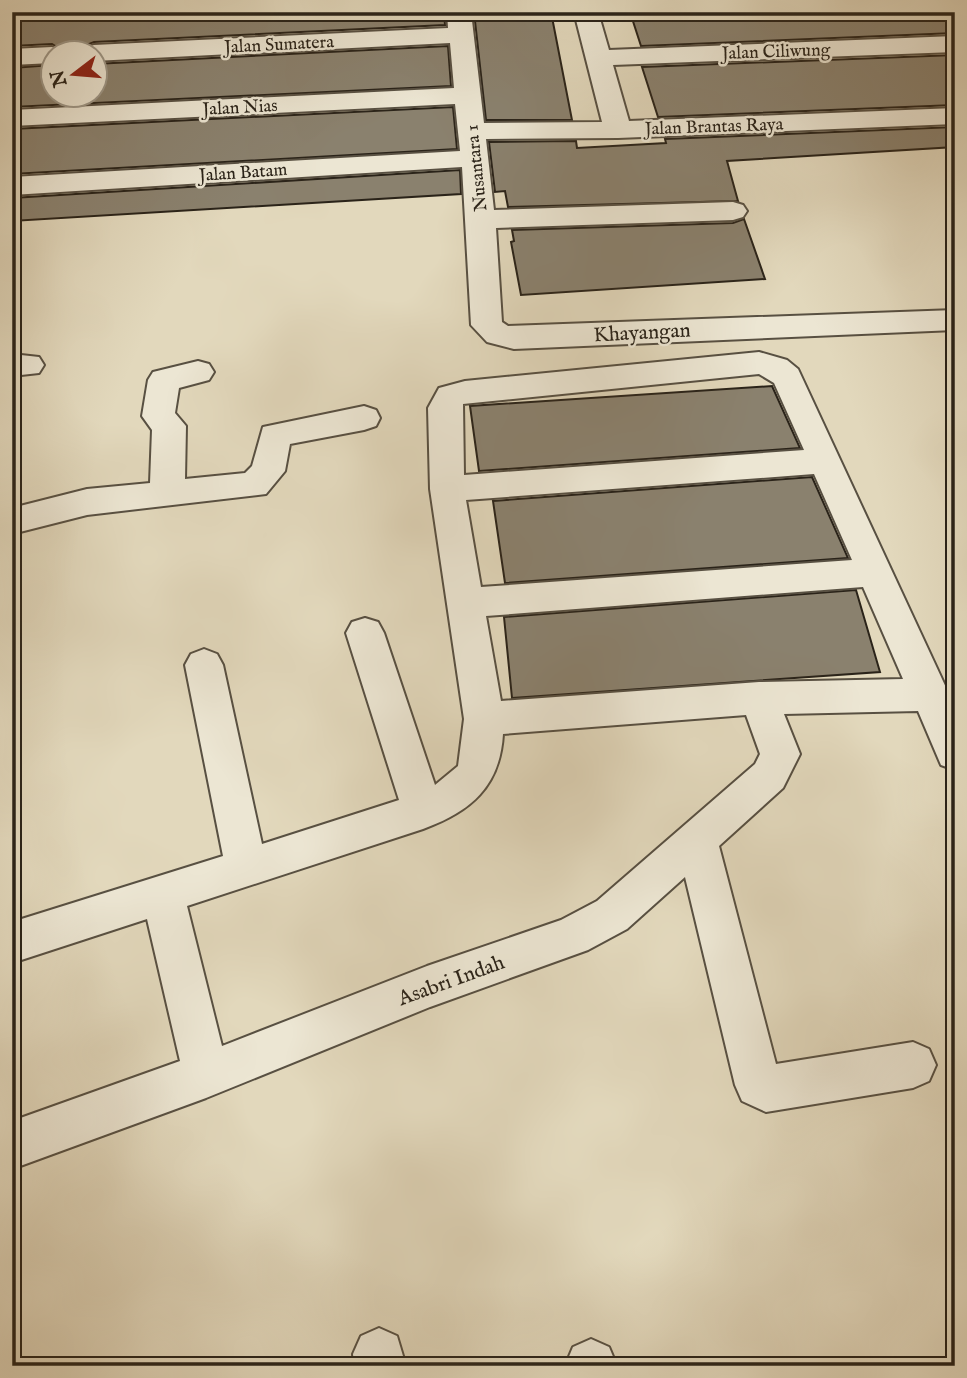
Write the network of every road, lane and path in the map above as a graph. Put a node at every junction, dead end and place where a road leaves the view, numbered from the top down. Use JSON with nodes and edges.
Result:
{"nodes":[{"id":1,"x":586,"y":12,"type":"edge"},
{"id":2,"x":461,"y":24,"type":"edge"},
{"id":3,"x":955,"y":44,"type":"edge"},
{"id":4,"x":108,"y":52,"type":"edge"},
{"id":5,"x":38,"y":56,"type":"edge"},
{"id":6,"x":12,"y":57,"type":"edge"},
{"id":7,"x":597,"y":58,"type":"junction"},
{"id":8,"x":468,"y":95,"type":"junction"},
{"id":9,"x":955,"y":116,"type":"edge"},
{"id":10,"x":12,"y":118,"type":"edge"},
{"id":11,"x":618,"y":130,"type":"junction"},
{"id":12,"x":473,"y":144,"type":"junction"},
{"id":13,"x":12,"y":186,"type":"edge"},
{"id":14,"x":733,"y":211,"type":"dead end"},
{"id":15,"x":481,"y":219,"type":"junction"},
{"id":16,"x":955,"y":320,"type":"edge"},
{"id":17,"x":487,"y":324,"type":"joint"},
{"id":18,"x":198,"y":372,"type":"dead end"},
{"id":19,"x":364,"y":418,"type":"dead end"},
{"id":20,"x":826,"y":461,"type":"junction"},
{"id":21,"x":447,"y":489,"type":"junction"},
{"id":22,"x":167,"y":495,"type":"junction"},
{"id":23,"x":12,"y":521,"type":"edge"},
{"id":24,"x":876,"y":572,"type":"junction"},
{"id":25,"x":467,"y":603,"type":"junction"},
{"id":26,"x":365,"y":633,"type":"dead end"},
{"id":27,"x":204,"y":665,"type":"dead end"},
{"id":28,"x":930,"y":695,"type":"junction"},
{"id":29,"x":759,"y":698,"type":"junction"},
{"id":30,"x":484,"y":719,"type":"junction"},
{"id":31,"x":955,"y":753,"type":"edge"},
{"id":32,"x":423,"y":811,"type":"junction"},
{"id":33,"x":696,"y":840,"type":"junction"},
{"id":34,"x":247,"y":869,"type":"junction"},
{"id":35,"x":163,"y":896,"type":"junction"},
{"id":36,"x":12,"y":943,"type":"edge"},
{"id":37,"x":913,"y":1065,"type":"dead end"},
{"id":38,"x":206,"y":1075,"type":"junction"},
{"id":39,"x":12,"y":1145,"type":"edge"}],
"edges":[{"from":1,"to":7,"type":"street"},
{"from":2,"to":4,"type":"street","name":"Jalan Sumatera"},
{"from":2,"to":8,"type":"street","name":"Nusantara 1"},
{"from":3,"to":7,"type":"street","name":"Jalan Ciliwung"},
{"from":5,"to":6,"type":"street"},
{"from":7,"to":11,"type":"street"},
{"from":8,"to":10,"type":"street","name":"Jalan Nias"},
{"from":8,"to":12,"type":"street","name":"Nusantara 1"},
{"from":9,"to":11,"type":"street","name":"Jalan Brantas Raya"},
{"from":11,"to":12,"type":"street","name":"Jalan Brantas Raya"},
{"from":12,"to":13,"type":"street","name":"Jalan Batam"},
{"from":12,"to":15,"type":"street","name":"Nusantara 1"},
{"from":14,"to":15,"type":"street"},
{"from":15,"to":17,"type":"street","name":"Nusantara 1"},
{"from":16,"to":17,"type":"street","name":"Khayangan"},
{"from":18,"to":22,"type":"street"},
{"from":19,"to":22,"type":"street"},
{"from":20,"to":21,"type":"street"},
{"from":20,"to":21,"type":"street"},
{"from":20,"to":24,"type":"street"},
{"from":21,"to":25,"type":"street"},
{"from":22,"to":23,"type":"street"},
{"from":24,"to":25,"type":"street"},
{"from":24,"to":28,"type":"street"},
{"from":25,"to":30,"type":"street"},
{"from":26,"to":32,"type":"street"},
{"from":27,"to":34,"type":"street"},
{"from":28,"to":29,"type":"street"},
{"from":28,"to":31,"type":"street"},
{"from":29,"to":30,"type":"street"},
{"from":29,"to":33,"type":"street","name":"Asabri Indah"},
{"from":30,"to":32,"type":"street"},
{"from":32,"to":34,"type":"street"},
{"from":33,"to":37,"type":"street"},
{"from":33,"to":38,"type":"street","name":"Asabri Indah"},
{"from":34,"to":35,"type":"street"},
{"from":35,"to":36,"type":"street"},
{"from":35,"to":38,"type":"street"},
{"from":38,"to":39,"type":"street","name":"Asabri Indah"}]}
